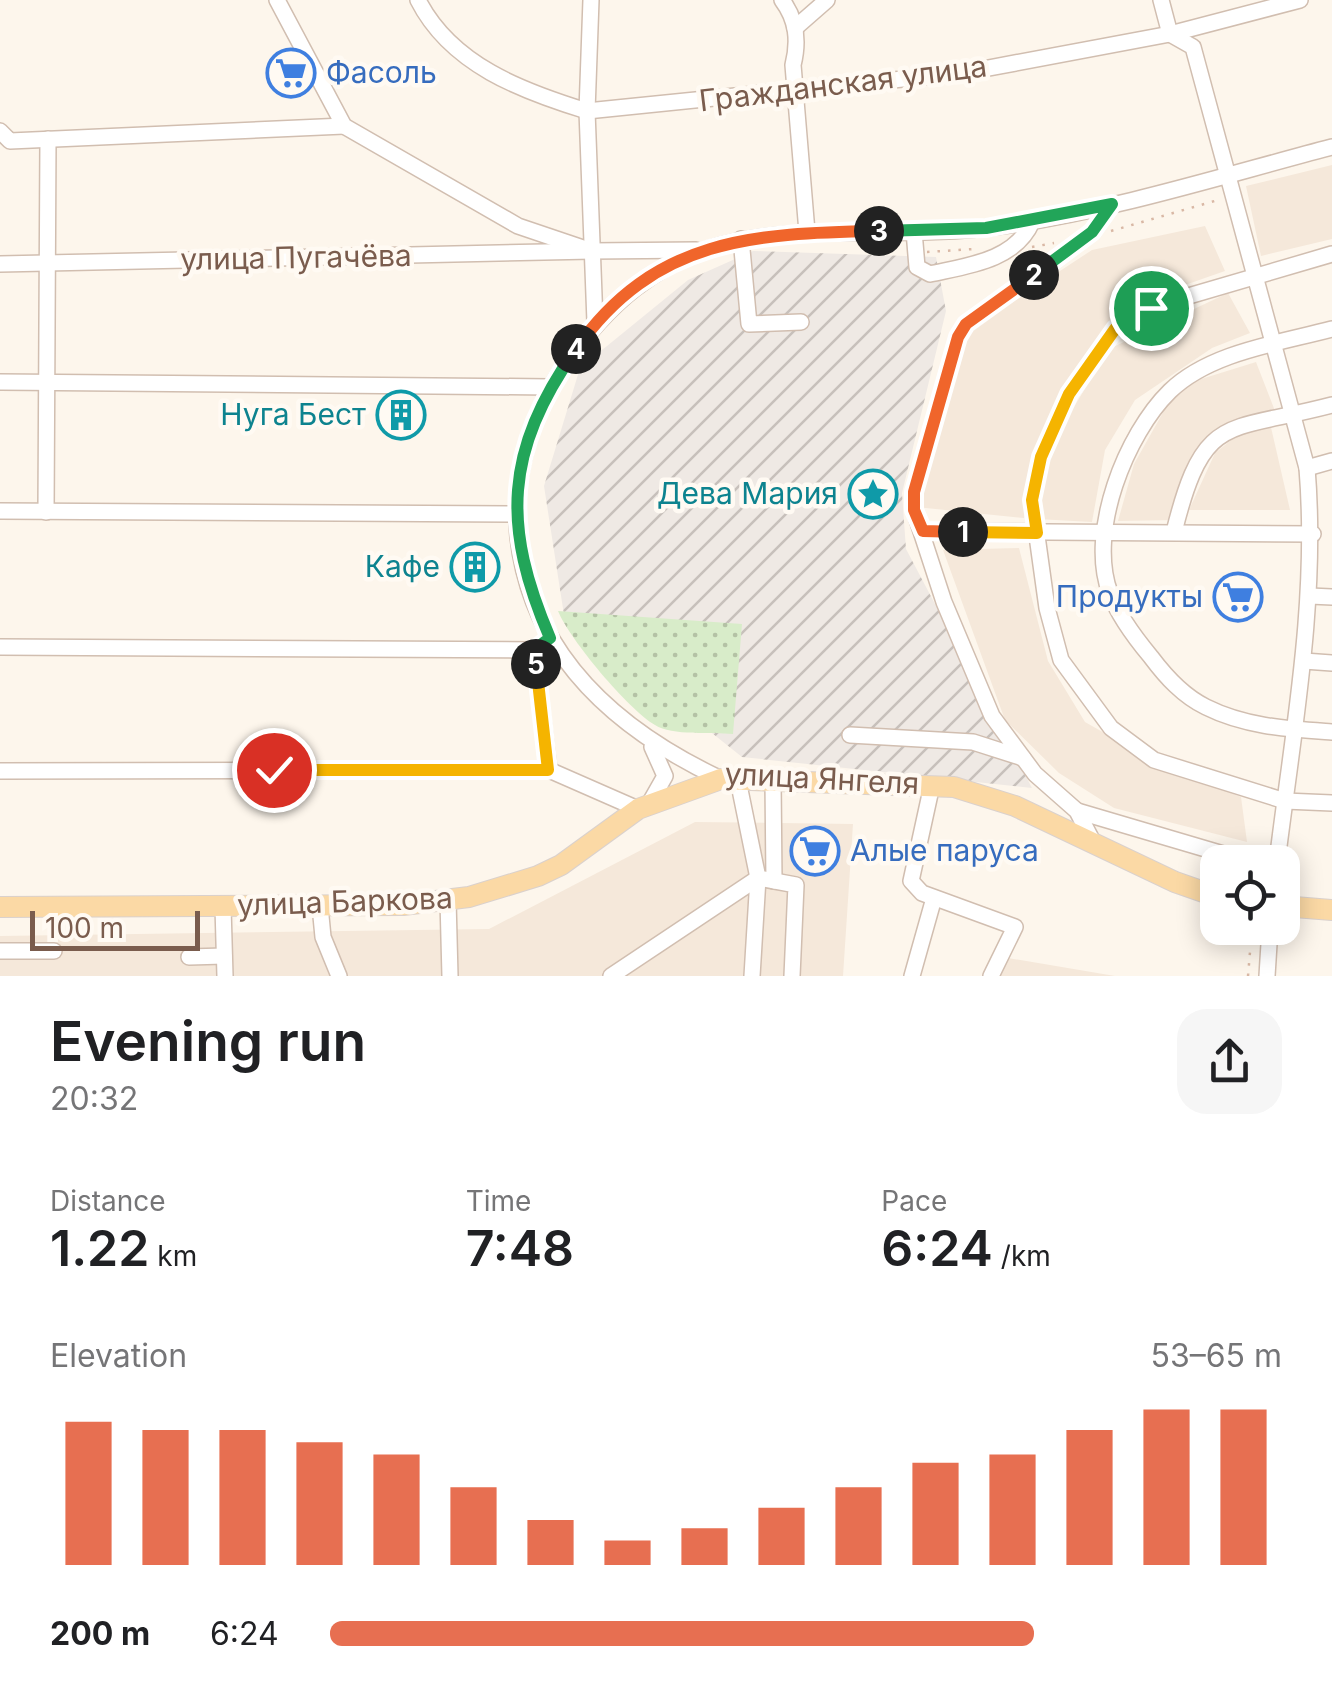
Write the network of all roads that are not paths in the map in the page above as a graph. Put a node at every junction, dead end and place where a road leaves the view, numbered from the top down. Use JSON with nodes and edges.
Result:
{"nodes":[{"id":1,"x":277,"y":0,"type":"edge"},
{"id":2,"x":418,"y":0,"type":"edge"},
{"id":3,"x":592,"y":0,"type":"edge"},
{"id":4,"x":782,"y":0,"type":"edge"},
{"id":5,"x":828,"y":0,"type":"edge"},
{"id":6,"x":1160,"y":0,"type":"edge"},
{"id":7,"x":1300,"y":0,"type":"edge"},
{"id":8,"x":795,"y":28,"type":"junction"},
{"id":9,"x":1170,"y":34,"type":"junction"},
{"id":10,"x":798,"y":92,"type":"junction"},
{"id":11,"x":587,"y":111,"type":"junction"},
{"id":12,"x":344,"y":126,"type":"junction"},
{"id":13,"x":3,"y":138,"type":"edge"},
{"id":14,"x":48,"y":139,"type":"junction"},
{"id":15,"x":1332,"y":147,"type":"edge"},
{"id":16,"x":1229,"y":174,"type":"junction"},
{"id":17,"x":1112,"y":204,"type":"junction"},
{"id":18,"x":1032,"y":222,"type":"junction"},
{"id":19,"x":914,"y":231,"type":"junction"},
{"id":20,"x":807,"y":232,"type":"junction"},
{"id":21,"x":742,"y":239,"type":"junction"},
{"id":22,"x":592,"y":250,"type":"junction"},
{"id":23,"x":696,"y":250,"type":"junction"},
{"id":24,"x":1332,"y":254,"type":"edge"},
{"id":25,"x":0,"y":264,"type":"edge"},
{"id":26,"x":48,"y":264,"type":"junction"},
{"id":27,"x":1255,"y":274,"type":"junction"},
{"id":28,"x":595,"y":322,"type":"junction"},
{"id":29,"x":801,"y":322,"type":"dead end"},
{"id":30,"x":1332,"y":330,"type":"edge"},
{"id":31,"x":1274,"y":345,"type":"junction"},
{"id":32,"x":0,"y":382,"type":"edge"},
{"id":33,"x":46,"y":382,"type":"junction"},
{"id":34,"x":550,"y":387,"type":"junction"},
{"id":35,"x":1332,"y":405,"type":"edge"},
{"id":36,"x":1296,"y":414,"type":"junction"},
{"id":37,"x":1332,"y":461,"type":"edge"},
{"id":38,"x":1307,"y":468,"type":"junction"},
{"id":39,"x":0,"y":511,"type":"edge"},
{"id":40,"x":46,"y":512,"type":"junction"},
{"id":41,"x":516,"y":514,"type":"junction"},
{"id":42,"x":923,"y":531,"type":"junction"},
{"id":43,"x":1105,"y":532,"type":"junction"},
{"id":44,"x":1174,"y":532,"type":"junction"},
{"id":45,"x":1037,"y":533,"type":"junction"},
{"id":46,"x":1312,"y":534,"type":"junction"},
{"id":47,"x":1310,"y":596,"type":"junction"},
{"id":48,"x":1332,"y":598,"type":"edge"},
{"id":49,"x":550,"y":638,"type":"junction"},
{"id":50,"x":0,"y":648,"type":"edge"},
{"id":51,"x":534,"y":650,"type":"junction"},
{"id":52,"x":1304,"y":661,"type":"junction"},
{"id":53,"x":1332,"y":663,"type":"edge"},
{"id":54,"x":1293,"y":730,"type":"junction"},
{"id":55,"x":1332,"y":732,"type":"edge"},
{"id":56,"x":850,"y":735,"type":"dead end"},
{"id":57,"x":644,"y":736,"type":"junction"},
{"id":58,"x":1024,"y":759,"type":"junction"},
{"id":59,"x":548,"y":770,"type":"junction"},
{"id":60,"x":0,"y":771,"type":"edge"},
{"id":61,"x":730,"y":779,"type":"junction"},
{"id":62,"x":773,"y":781,"type":"junction"},
{"id":63,"x":932,"y":785,"type":"junction"},
{"id":64,"x":1285,"y":801,"type":"junction"},
{"id":65,"x":1332,"y":803,"type":"edge"},
{"id":66,"x":643,"y":808,"type":"junction"},
{"id":67,"x":1077,"y":811,"type":"junction"},
{"id":68,"x":1094,"y":842,"type":"junction"},
{"id":69,"x":1279,"y":845,"type":"edge"},
{"id":70,"x":1200,"y":847,"type":"edge"},
{"id":71,"x":766,"y":880,"type":"junction"},
{"id":72,"x":1200,"y":890,"type":"edge"},
{"id":73,"x":934,"y":898,"type":"junction"},
{"id":74,"x":448,"y":900,"type":"junction"},
{"id":75,"x":223,"y":906,"type":"junction"},
{"id":76,"x":320,"y":906,"type":"junction"},
{"id":77,"x":0,"y":907,"type":"edge"},
{"id":78,"x":1300,"y":907,"type":"edge"},
{"id":79,"x":1332,"y":910,"type":"edge"},
{"id":80,"x":1269,"y":945,"type":"edge"},
{"id":81,"x":54,"y":950,"type":"dead end"},
{"id":82,"x":0,"y":951,"type":"edge"},
{"id":83,"x":224,"y":956,"type":"junction"},
{"id":84,"x":188,"y":957,"type":"dead end"},
{"id":85,"x":225,"y":976,"type":"edge"},
{"id":86,"x":339,"y":976,"type":"edge"},
{"id":87,"x":450,"y":976,"type":"edge"},
{"id":88,"x":611,"y":976,"type":"edge"},
{"id":89,"x":752,"y":976,"type":"edge"},
{"id":90,"x":792,"y":976,"type":"edge"},
{"id":91,"x":912,"y":976,"type":"edge"},
{"id":92,"x":991,"y":976,"type":"edge"},
{"id":93,"x":1267,"y":976,"type":"edge"}],
"edges":[{"from":1,"to":12,"type":"street"},
{"from":2,"to":11,"type":"street","name":"Гражданская улица"},
{"from":3,"to":11,"type":"street"},
{"from":4,"to":8,"type":"street"},
{"from":5,"to":8,"type":"street"},
{"from":6,"to":9,"type":"street"},
{"from":7,"to":9,"type":"street","name":"Гражданская улица"},
{"from":8,"to":10,"type":"street"},
{"from":9,"to":10,"type":"street","name":"Гражданская улица"},
{"from":9,"to":16,"type":"street"},
{"from":10,"to":11,"type":"street","name":"Гражданская улица"},
{"from":10,"to":20,"type":"street"},
{"from":11,"to":22,"type":"street"},
{"from":12,"to":14,"type":"street"},
{"from":12,"to":22,"type":"street"},
{"from":13,"to":14,"type":"street"},
{"from":14,"to":26,"type":"street"},
{"from":15,"to":16,"type":"street","name":"улица Янгеля"},
{"from":16,"to":17,"type":"street","name":"улица Янгеля"},
{"from":16,"to":27,"type":"street"},
{"from":17,"to":18,"type":"street","name":"улица Янгеля"},
{"from":17,"to":42,"type":"street"},
{"from":18,"to":19,"type":"street","name":"улица Янгеля"},
{"from":18,"to":19,"type":"street"},
{"from":19,"to":20,"type":"street","name":"улица Янгеля"},
{"from":20,"to":21,"type":"street","name":"улица Янгеля"},
{"from":21,"to":23,"type":"street","name":"улица Янгеля"},
{"from":21,"to":29,"type":"street"},
{"from":22,"to":23,"type":"street","name":"улица Пугачёва"},
{"from":22,"to":26,"type":"street","name":"улица Пугачёва"},
{"from":22,"to":28,"type":"street"},
{"from":23,"to":28,"type":"street","name":"улица Янгеля"},
{"from":24,"to":27,"type":"street"},
{"from":25,"to":26,"type":"street","name":"улица Пугачёва"},
{"from":26,"to":33,"type":"street"},
{"from":27,"to":31,"type":"street"},
{"from":27,"to":45,"type":"street"},
{"from":28,"to":34,"type":"street","name":"улица Янгеля"},
{"from":30,"to":31,"type":"street"},
{"from":31,"to":36,"type":"street"},
{"from":31,"to":43,"type":"street"},
{"from":32,"to":33,"type":"street"},
{"from":33,"to":34,"type":"street"},
{"from":33,"to":40,"type":"street"},
{"from":34,"to":41,"type":"street","name":"улица Янгеля"},
{"from":35,"to":36,"type":"street"},
{"from":36,"to":38,"type":"street"},
{"from":36,"to":44,"type":"street"},
{"from":37,"to":38,"type":"street"},
{"from":38,"to":46,"type":"street"},
{"from":39,"to":40,"type":"street"},
{"from":40,"to":41,"type":"street"},
{"from":41,"to":49,"type":"street","name":"улица Янгеля"},
{"from":42,"to":45,"type":"street"},
{"from":42,"to":58,"type":"street"},
{"from":43,"to":44,"type":"street"},
{"from":43,"to":45,"type":"street"},
{"from":43,"to":54,"type":"street"},
{"from":44,"to":46,"type":"street"},
{"from":45,"to":64,"type":"street"},
{"from":46,"to":47,"type":"street"},
{"from":47,"to":48,"type":"street"},
{"from":47,"to":52,"type":"street"},
{"from":49,"to":51,"type":"street"},
{"from":49,"to":57,"type":"street","name":"улица Янгеля"},
{"from":50,"to":51,"type":"street"},
{"from":51,"to":59,"type":"street"},
{"from":52,"to":53,"type":"street"},
{"from":52,"to":54,"type":"street"},
{"from":54,"to":55,"type":"street"},
{"from":54,"to":64,"type":"street"},
{"from":56,"to":58,"type":"street"},
{"from":57,"to":61,"type":"street","name":"улица Янгеля"},
{"from":57,"to":66,"type":"street"},
{"from":58,"to":67,"type":"street"},
{"from":59,"to":60,"type":"street"},
{"from":59,"to":66,"type":"street"},
{"from":61,"to":62,"type":"main road","name":"улица Янгеля"},
{"from":61,"to":66,"type":"main road","name":"улица Баркова"},
{"from":61,"to":71,"type":"street"},
{"from":62,"to":63,"type":"main road","name":"улица Янгеля"},
{"from":62,"to":71,"type":"street"},
{"from":63,"to":68,"type":"main road","name":"улица Янгеля"},
{"from":63,"to":73,"type":"street"},
{"from":64,"to":65,"type":"street"},
{"from":64,"to":69,"type":"street"},
{"from":66,"to":74,"type":"main road","name":"улица Баркова"},
{"from":67,"to":68,"type":"street"},
{"from":67,"to":70,"type":"street"},
{"from":68,"to":72,"type":"main road","name":"улица Янгеля"},
{"from":71,"to":88,"type":"street"},
{"from":71,"to":89,"type":"street"},
{"from":71,"to":90,"type":"street"},
{"from":73,"to":91,"type":"street"},
{"from":73,"to":92,"type":"street"},
{"from":74,"to":76,"type":"main road","name":"улица Баркова"},
{"from":74,"to":87,"type":"street"},
{"from":75,"to":76,"type":"main road","name":"улица Баркова"},
{"from":75,"to":77,"type":"main road","name":"улица Баркова"},
{"from":75,"to":83,"type":"street"},
{"from":76,"to":86,"type":"street"},
{"from":78,"to":79,"type":"main road"},
{"from":80,"to":93,"type":"street"},
{"from":81,"to":82,"type":"street"},
{"from":83,"to":84,"type":"street"},
{"from":83,"to":85,"type":"street"}]}
